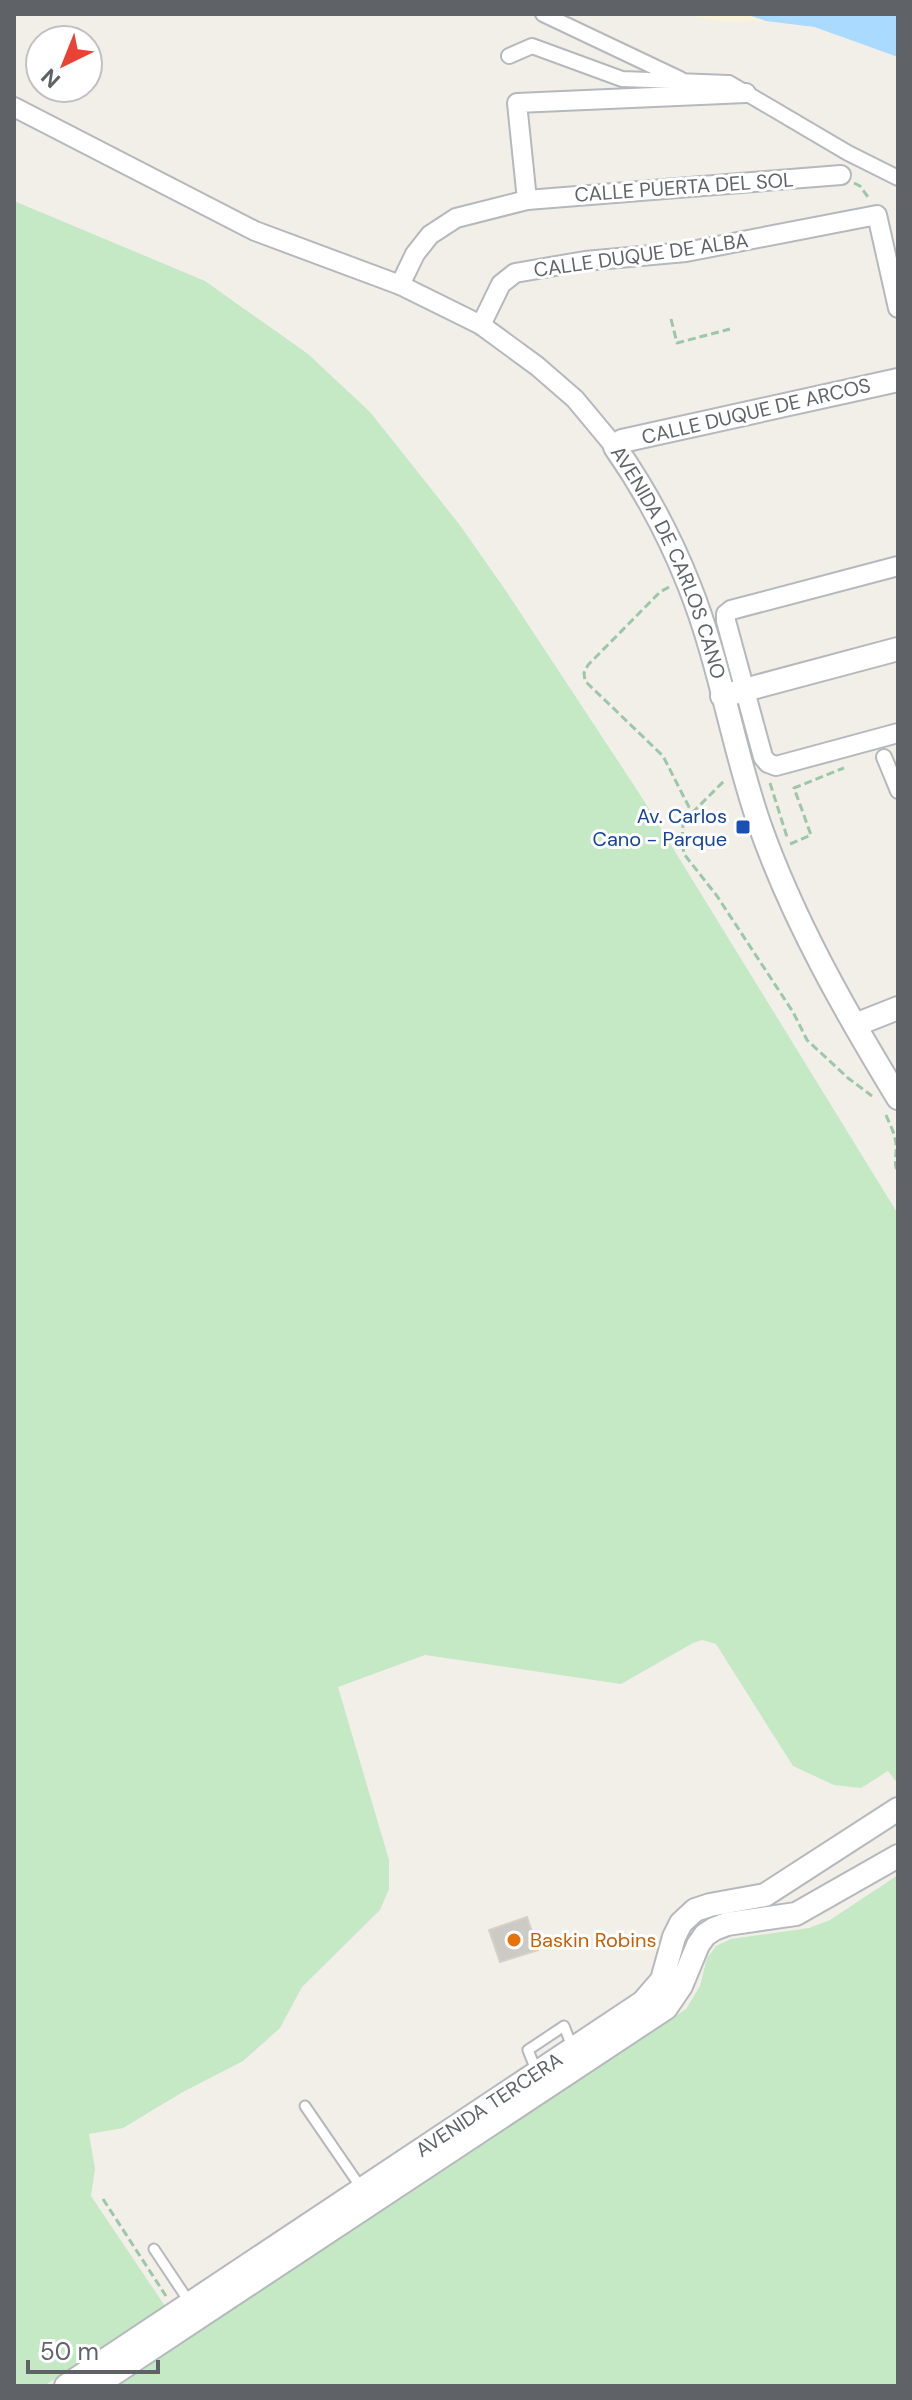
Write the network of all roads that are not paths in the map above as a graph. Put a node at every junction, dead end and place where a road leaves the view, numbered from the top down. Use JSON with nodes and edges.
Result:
{"nodes":[{"id":1,"x":543,"y":14,"type":"edge"},
{"id":2,"x":509,"y":56,"type":"dead end"},
{"id":3,"x":685,"y":82,"type":"junction"},
{"id":4,"x":746,"y":93,"type":"junction"},
{"id":5,"x":14,"y":107,"type":"edge"},
{"id":6,"x":841,"y":175,"type":"road end"},
{"id":7,"x":898,"y":178,"type":"edge"},
{"id":8,"x":527,"y":200,"type":"junction"},
{"id":9,"x":400,"y":285,"type":"junction"},
{"id":10,"x":898,"y":308,"type":"edge"},
{"id":11,"x":481,"y":325,"type":"junction"},
{"id":12,"x":898,"y":380,"type":"edge"},
{"id":13,"x":615,"y":447,"type":"junction"},
{"id":14,"x":898,"y":566,"type":"edge"},
{"id":15,"x":898,"y":649,"type":"edge"},
{"id":16,"x":745,"y":690,"type":"junction"},
{"id":17,"x":722,"y":696,"type":"junction"},
{"id":18,"x":898,"y":733,"type":"edge"},
{"id":19,"x":884,"y":757,"type":"dead end"},
{"id":20,"x":898,"y":791,"type":"edge"},
{"id":21,"x":898,"y":1008,"type":"edge"},
{"id":22,"x":855,"y":1025,"type":"junction"},
{"id":23,"x":888,"y":1106,"type":"edge"},
{"id":24,"x":891,"y":1814,"type":"edge"},
{"id":25,"x":898,"y":1856,"type":"edge"},
{"id":26,"x":574,"y":2059,"type":"junction"},
{"id":27,"x":542,"y":2079,"type":"junction"},
{"id":28,"x":305,"y":2106,"type":"dead end"},
{"id":29,"x":362,"y":2190,"type":"junction"},
{"id":30,"x":154,"y":2249,"type":"dead end"},
{"id":31,"x":183,"y":2308,"type":"junction"},
{"id":32,"x":66,"y":2386,"type":"edge"},
{"id":33,"x":95,"y":2386,"type":"edge"}],
"edges":[{"from":1,"to":3,"type":"street"},
{"from":2,"to":3,"type":"street"},
{"from":3,"to":4,"type":"street"},
{"from":4,"to":7,"type":"street"},
{"from":4,"to":8,"type":"street"},
{"from":5,"to":9,"type":"street","name":"AVENIDA DE CARLOS CANO"},
{"from":6,"to":8,"type":"street","name":"CALLE PUERTA DEL SOL"},
{"from":8,"to":9,"type":"street","name":"CALLE PUERTA DEL SOL"},
{"from":9,"to":11,"type":"street","name":"AVENIDA DE CARLOS CANO"},
{"from":10,"to":11,"type":"street","name":"CALLE DUQUE DE ALBA"},
{"from":11,"to":13,"type":"street","name":"AVENIDA DE CARLOS CANO"},
{"from":12,"to":13,"type":"street","name":"CALLE DUQUE DE ARCOS"},
{"from":13,"to":17,"type":"street","name":"AVENIDA DE CARLOS CANO"},
{"from":14,"to":16,"type":"street","name":"AVENIDA DE CARLOS CANO"},
{"from":15,"to":16,"type":"street"},
{"from":16,"to":17,"type":"street"},
{"from":16,"to":18,"type":"street","name":"AVENIDA DE CARLOS CANO"},
{"from":17,"to":22,"type":"street","name":"AVENIDA DE CARLOS CANO"},
{"from":19,"to":20,"type":"street"},
{"from":21,"to":22,"type":"street"},
{"from":22,"to":23,"type":"street","name":"AVENIDA DE CARLOS CANO"},
{"from":24,"to":26,"type":"street","name":"AVENIDA TERCERA"},
{"from":25,"to":26,"type":"street","name":"AVENIDA TERCERA"},
{"from":26,"to":27,"type":"street","name":"AVENIDA TERCERA"},
{"from":26,"to":27,"type":"lane"},
{"from":27,"to":29,"type":"street","name":"AVENIDA TERCERA"},
{"from":27,"to":33,"type":"street","name":"AVENIDA TERCERA"},
{"from":28,"to":29,"type":"lane"},
{"from":29,"to":31,"type":"street","name":"AVENIDA TERCERA"},
{"from":30,"to":31,"type":"lane"},
{"from":31,"to":32,"type":"street","name":"AVENIDA TERCERA"}]}
